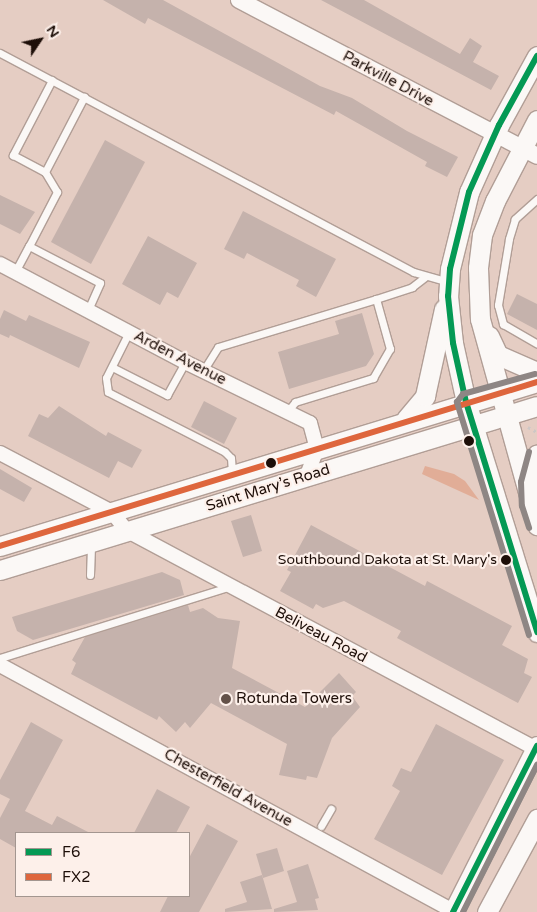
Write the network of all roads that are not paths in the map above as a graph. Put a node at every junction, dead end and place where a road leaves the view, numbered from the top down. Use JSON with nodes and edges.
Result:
{"nodes":[{"id":1,"x":239,"y":0,"type":"edge"},
{"id":2,"x":0,"y":53,"type":"edge"},
{"id":3,"x":537,"y":56,"type":"edge"},
{"id":4,"x":52,"y":80,"type":"junction"},
{"id":5,"x":84,"y":97,"type":"junction"},
{"id":6,"x":537,"y":120,"type":"edge"},
{"id":7,"x":495,"y":137,"type":"junction"},
{"id":8,"x":529,"y":152,"type":"edge"},
{"id":9,"x":45,"y":172,"type":"junction"},
{"id":10,"x":537,"y":199,"type":"edge"},
{"id":11,"x":29,"y":246,"type":"junction"},
{"id":12,"x":0,"y":264,"type":"edge"},
{"id":13,"x":15,"y":272,"type":"junction"},
{"id":14,"x":425,"y":277,"type":"junction"},
{"id":15,"x":448,"y":289,"type":"junction"},
{"id":16,"x":376,"y":298,"type":"junction"},
{"id":17,"x":88,"y":310,"type":"junction"},
{"id":18,"x":480,"y":319,"type":"junction"},
{"id":19,"x":129,"y":332,"type":"junction"},
{"id":20,"x":537,"y":344,"type":"edge"},
{"id":21,"x":185,"y":362,"type":"junction"},
{"id":22,"x":112,"y":367,"type":"junction"},
{"id":23,"x":203,"y":371,"type":"junction"},
{"id":24,"x":537,"y":372,"type":"edge"},
{"id":25,"x":537,"y":382,"type":"edge"},
{"id":26,"x":499,"y":392,"type":"junction"},
{"id":27,"x":466,"y":402,"type":"junction"},
{"id":28,"x":537,"y":406,"type":"edge"},
{"id":29,"x":286,"y":412,"type":"junction"},
{"id":30,"x":505,"y":416,"type":"junction"},
{"id":31,"x":402,"y":422,"type":"junction"},
{"id":32,"x":474,"y":426,"type":"junction"},
{"id":33,"x":317,"y":449,"type":"junction"},
{"id":34,"x":0,"y":453,"type":"edge"},
{"id":35,"x":537,"y":454,"type":"edge"},
{"id":36,"x":232,"y":475,"type":"junction"},
{"id":37,"x":306,"y":477,"type":"junction"},
{"id":38,"x":531,"y":505,"type":"junction"},
{"id":39,"x":112,"y":512,"type":"junction"},
{"id":40,"x":537,"y":525,"type":"edge"},
{"id":41,"x":126,"y":530,"type":"junction"},
{"id":42,"x":91,"y":541,"type":"junction"},
{"id":43,"x":0,"y":546,"type":"edge"},
{"id":44,"x":0,"y":570,"type":"edge"},
{"id":45,"x":90,"y":575,"type":"dead end"},
{"id":46,"x":231,"y":586,"type":"junction"},
{"id":47,"x":537,"y":632,"type":"edge"},
{"id":48,"x":0,"y":658,"type":"edge"},
{"id":49,"x":0,"y":665,"type":"edge"},
{"id":50,"x":537,"y":749,"type":"edge"},
{"id":51,"x":331,"y":809,"type":"dead end"},
{"id":52,"x":537,"y":819,"type":"edge"},
{"id":53,"x":321,"y":826,"type":"dead end"},
{"id":54,"x":454,"y":912,"type":"edge"},
{"id":55,"x":487,"y":912,"type":"edge"}],
"edges":[{"from":1,"to":7,"type":"street","name":"Parkville Drive"},
{"from":2,"to":4,"type":"lane"},
{"from":3,"to":7,"type":"main road"},
{"from":4,"to":5,"type":"lane"},
{"from":4,"to":9,"type":"lane"},
{"from":5,"to":9,"type":"lane"},
{"from":5,"to":14,"type":"lane"},
{"from":6,"to":8,"type":"main road"},
{"from":7,"to":8,"type":"street","name":"Parkville Drive"},
{"from":7,"to":15,"type":"main road"},
{"from":8,"to":18,"type":"main road"},
{"from":9,"to":11,"type":"lane"},
{"from":10,"to":20,"type":"lane"},
{"from":11,"to":13,"type":"lane"},
{"from":11,"to":17,"type":"lane"},
{"from":12,"to":13,"type":"street","name":"Arden Avenue"},
{"from":13,"to":17,"type":"street","name":"Arden Avenue"},
{"from":14,"to":15,"type":"lane"},
{"from":14,"to":16,"type":"lane"},
{"from":15,"to":27,"type":"main road"},
{"from":15,"to":31,"type":"main road"},
{"from":16,"to":23,"type":"lane"},
{"from":16,"to":29,"type":"lane"},
{"from":17,"to":19,"type":"street","name":"Arden Avenue"},
{"from":18,"to":24,"type":"main road"},
{"from":18,"to":26,"type":"main road"},
{"from":19,"to":21,"type":"street","name":"Arden Avenue"},
{"from":19,"to":22,"type":"lane"},
{"from":21,"to":22,"type":"lane"},
{"from":21,"to":23,"type":"street","name":"Arden Avenue"},
{"from":22,"to":36,"type":"lane"},
{"from":23,"to":29,"type":"street","name":"Arden Avenue"},
{"from":25,"to":26,"type":"main road","name":"Saint Mary’s Road"},
{"from":26,"to":27,"type":"main road","name":"Saint Mary’s Road"},
{"from":26,"to":30,"type":"main road"},
{"from":27,"to":31,"type":"main road","name":"Saint Mary’s Road"},
{"from":27,"to":32,"type":"main road"},
{"from":28,"to":30,"type":"main road","name":"Saint Mary’s Road"},
{"from":29,"to":33,"type":"street","name":"Arden Avenue"},
{"from":30,"to":32,"type":"main road","name":"Saint Mary’s Road"},
{"from":30,"to":38,"type":"main road"},
{"from":31,"to":33,"type":"main road","name":"Saint Mary’s Road"},
{"from":32,"to":37,"type":"main road","name":"Saint Mary’s Road"},
{"from":32,"to":47,"type":"main road"},
{"from":33,"to":36,"type":"main road","name":"Saint Mary’s Road"},
{"from":33,"to":37,"type":"street"},
{"from":34,"to":39,"type":"street"},
{"from":35,"to":38,"type":"main road"},
{"from":36,"to":39,"type":"main road","name":"Saint Mary’s Road"},
{"from":37,"to":41,"type":"main road","name":"Saint Mary’s Road"},
{"from":38,"to":40,"type":"main road"},
{"from":39,"to":41,"type":"street","name":"Beliveau Road"},
{"from":39,"to":43,"type":"main road","name":"Saint Mary’s Road"},
{"from":41,"to":42,"type":"main road","name":"Saint Mary’s Road"},
{"from":41,"to":46,"type":"street","name":"Beliveau Road"},
{"from":42,"to":44,"type":"main road","name":"Saint Mary’s Road"},
{"from":42,"to":45,"type":"lane"},
{"from":46,"to":48,"type":"lane"},
{"from":46,"to":50,"type":"street","name":"Beliveau Road"},
{"from":49,"to":54,"type":"street","name":"Chesterfield Avenue"},
{"from":50,"to":54,"type":"main road"},
{"from":51,"to":53,"type":"lane"},
{"from":52,"to":55,"type":"main road"}]}
